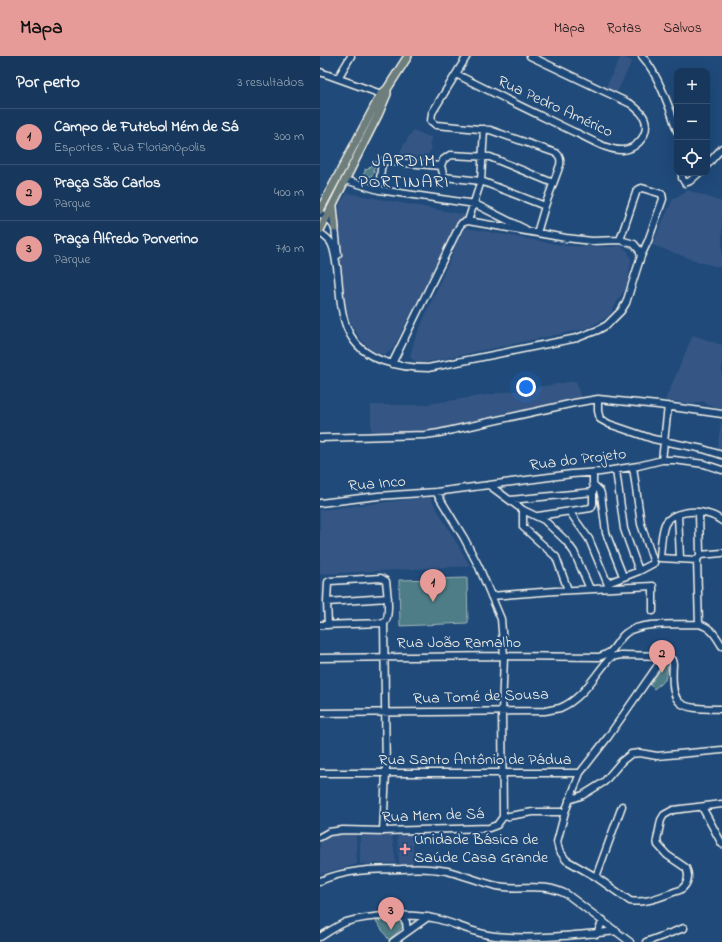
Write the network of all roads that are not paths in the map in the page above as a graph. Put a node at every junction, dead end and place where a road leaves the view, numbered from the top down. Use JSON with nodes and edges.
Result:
{"nodes":[{"id":1,"x":351,"y":56,"type":"edge"},
{"id":2,"x":408,"y":56,"type":"edge"},
{"id":3,"x":467,"y":56,"type":"edge"},
{"id":4,"x":530,"y":56,"type":"edge"},
{"id":5,"x":642,"y":56,"type":"edge"},
{"id":6,"x":320,"y":72,"type":"edge"},
{"id":7,"x":456,"y":74,"type":"junction"},
{"id":8,"x":338,"y":78,"type":"junction"},
{"id":9,"x":385,"y":93,"type":"junction"},
{"id":10,"x":674,"y":121,"type":"edge"},
{"id":11,"x":484,"y":129,"type":"junction"},
{"id":12,"x":722,"y":148,"type":"edge"},
{"id":13,"x":483,"y":156,"type":"junction"},
{"id":14,"x":710,"y":162,"type":"edge"},
{"id":15,"x":440,"y":166,"type":"junction"},
{"id":16,"x":682,"y":176,"type":"edge"},
{"id":17,"x":695,"y":176,"type":"edge"},
{"id":18,"x":345,"y":180,"type":"junction"},
{"id":19,"x":481,"y":181,"type":"junction"},
{"id":20,"x":553,"y":183,"type":"junction"},
{"id":21,"x":379,"y":190,"type":"junction"},
{"id":22,"x":329,"y":192,"type":"junction"},
{"id":23,"x":338,"y":195,"type":"junction"},
{"id":24,"x":475,"y":204,"type":"junction"},
{"id":25,"x":332,"y":205,"type":"junction"},
{"id":26,"x":545,"y":206,"type":"junction"},
{"id":27,"x":320,"y":210,"type":"edge"},
{"id":28,"x":324,"y":215,"type":"edge"},
{"id":29,"x":468,"y":221,"type":"junction"},
{"id":30,"x":335,"y":228,"type":"junction"},
{"id":31,"x":320,"y":230,"type":"edge"},
{"id":32,"x":534,"y":233,"type":"junction"},
{"id":33,"x":323,"y":235,"type":"edge"},
{"id":34,"x":620,"y":240,"type":"junction"},
{"id":35,"x":641,"y":256,"type":"junction"},
{"id":36,"x":338,"y":275,"type":"junction"},
{"id":37,"x":392,"y":364,"type":"junction"},
{"id":38,"x":598,"y":399,"type":"junction"},
{"id":39,"x":668,"y":406,"type":"junction"},
{"id":40,"x":722,"y":414,"type":"edge"},
{"id":41,"x":320,"y":438,"type":"edge"},
{"id":42,"x":663,"y":442,"type":"junction"},
{"id":43,"x":722,"y":455,"type":"edge"},
{"id":44,"x":662,"y":460,"type":"junction"},
{"id":45,"x":633,"y":467,"type":"junction"},
{"id":46,"x":616,"y":470,"type":"junction"},
{"id":47,"x":722,"y":470,"type":"edge"},
{"id":48,"x":593,"y":473,"type":"junction"},
{"id":49,"x":593,"y":484,"type":"junction"},
{"id":50,"x":490,"y":486,"type":"junction"},
{"id":51,"x":436,"y":492,"type":"junction"},
{"id":52,"x":593,"y":492,"type":"junction"},
{"id":53,"x":510,"y":500,"type":"junction"},
{"id":54,"x":320,"y":503,"type":"edge"},
{"id":55,"x":523,"y":510,"type":"junction"},
{"id":56,"x":569,"y":511,"type":"junction"},
{"id":57,"x":699,"y":513,"type":"junction"},
{"id":58,"x":678,"y":515,"type":"junction"},
{"id":59,"x":538,"y":516,"type":"junction"},
{"id":60,"x":722,"y":521,"type":"edge"},
{"id":61,"x":722,"y":553,"type":"edge"},
{"id":62,"x":698,"y":557,"type":"junction"},
{"id":63,"x":680,"y":558,"type":"junction"},
{"id":64,"x":639,"y":571,"type":"junction"},
{"id":65,"x":623,"y":576,"type":"junction"},
{"id":66,"x":609,"y":586,"type":"junction"},
{"id":67,"x":590,"y":589,"type":"junction"},
{"id":68,"x":568,"y":590,"type":"junction"},
{"id":69,"x":490,"y":596,"type":"junction"},
{"id":70,"x":388,"y":598,"type":"junction"},
{"id":71,"x":327,"y":602,"type":"junction"},
{"id":72,"x":653,"y":611,"type":"dead end"},
{"id":73,"x":384,"y":623,"type":"junction"},
{"id":74,"x":699,"y":624,"type":"junction"},
{"id":75,"x":320,"y":625,"type":"edge"},
{"id":76,"x":328,"y":625,"type":"junction"},
{"id":77,"x":619,"y":640,"type":"junction"},
{"id":78,"x":722,"y":646,"type":"edge"},
{"id":79,"x":621,"y":655,"type":"junction"},
{"id":80,"x":666,"y":655,"type":"junction"},
{"id":81,"x":384,"y":656,"type":"junction"},
{"id":82,"x":504,"y":656,"type":"junction"},
{"id":83,"x":599,"y":657,"type":"junction"},
{"id":84,"x":320,"y":658,"type":"edge"},
{"id":85,"x":603,"y":666,"type":"junction"},
{"id":86,"x":722,"y":709,"type":"edge"},
{"id":87,"x":502,"y":712,"type":"junction"},
{"id":88,"x":320,"y":713,"type":"edge"},
{"id":89,"x":385,"y":713,"type":"junction"},
{"id":90,"x":722,"y":750,"type":"edge"},
{"id":91,"x":320,"y":773,"type":"edge"},
{"id":92,"x":386,"y":773,"type":"junction"},
{"id":93,"x":503,"y":773,"type":"junction"},
{"id":94,"x":580,"y":773,"type":"junction"},
{"id":95,"x":569,"y":800,"type":"junction"},
{"id":96,"x":722,"y":804,"type":"edge"},
{"id":97,"x":622,"y":806,"type":"dead end"},
{"id":98,"x":702,"y":807,"type":"junction"},
{"id":99,"x":565,"y":812,"type":"junction"},
{"id":100,"x":503,"y":817,"type":"junction"},
{"id":101,"x":383,"y":831,"type":"junction"},
{"id":102,"x":320,"y":838,"type":"edge"},
{"id":103,"x":722,"y":844,"type":"edge"},
{"id":104,"x":596,"y":878,"type":"junction"},
{"id":105,"x":320,"y":881,"type":"edge"},
{"id":106,"x":401,"y":916,"type":"junction"},
{"id":107,"x":428,"y":917,"type":"junction"},
{"id":108,"x":603,"y":920,"type":"junction"},
{"id":109,"x":684,"y":928,"type":"dead end"},
{"id":110,"x":617,"y":931,"type":"junction"},
{"id":111,"x":406,"y":932,"type":"junction"},
{"id":112,"x":597,"y":934,"type":"junction"},
{"id":113,"x":320,"y":937,"type":"edge"},
{"id":114,"x":393,"y":942,"type":"edge"},
{"id":115,"x":630,"y":942,"type":"edge"},
{"id":116,"x":646,"y":942,"type":"edge"}],
"edges":[{"from":1,"to":8,"type":"street"},
{"from":2,"to":9,"type":"main road"},
{"from":3,"to":7,"type":"street"},
{"from":4,"to":7,"type":"street","name":"Rua Pedro Américo"},
{"from":5,"to":10,"type":"street"},
{"from":6,"to":8,"type":"street"},
{"from":7,"to":11,"type":"street"},
{"from":8,"to":9,"type":"street"},
{"from":9,"to":18,"type":"main road"},
{"from":9,"to":22,"type":"main road"},
{"from":11,"to":13,"type":"street"},
{"from":11,"to":20,"type":"street"},
{"from":12,"to":14,"type":"street"},
{"from":13,"to":15,"type":"street"},
{"from":13,"to":19,"type":"street"},
{"from":13,"to":20,"type":"street"},
{"from":15,"to":19,"type":"street"},
{"from":15,"to":21,"type":"street"},
{"from":16,"to":17,"type":"street"},
{"from":18,"to":21,"type":"street"},
{"from":18,"to":23,"type":"main road"},
{"from":19,"to":24,"type":"street"},
{"from":19,"to":26,"type":"street"},
{"from":20,"to":26,"type":"street"},
{"from":21,"to":24,"type":"street"},
{"from":22,"to":23,"type":"main road"},
{"from":22,"to":27,"type":"main road"},
{"from":23,"to":25,"type":"main road"},
{"from":24,"to":29,"type":"street"},
{"from":24,"to":32,"type":"street"},
{"from":25,"to":28,"type":"main road"},
{"from":25,"to":30,"type":"main road"},
{"from":26,"to":32,"type":"street"},
{"from":28,"to":30,"type":"street"},
{"from":28,"to":31,"type":"main road"},
{"from":29,"to":32,"type":"street"},
{"from":29,"to":37,"type":"street"},
{"from":30,"to":33,"type":"street"},
{"from":30,"to":36,"type":"street"},
{"from":32,"to":34,"type":"street"},
{"from":33,"to":36,"type":"street"},
{"from":34,"to":35,"type":"street"},
{"from":34,"to":35,"type":"street"},
{"from":35,"to":37,"type":"street"},
{"from":36,"to":37,"type":"street"},
{"from":38,"to":39,"type":"street"},
{"from":38,"to":41,"type":"street"},
{"from":38,"to":42,"type":"street"},
{"from":39,"to":40,"type":"street"},
{"from":39,"to":42,"type":"street"},
{"from":42,"to":43,"type":"street"},
{"from":42,"to":44,"type":"street"},
{"from":44,"to":45,"type":"street","name":"Rua do Projeto"},
{"from":44,"to":47,"type":"street","name":"Rua do Projeto"},
{"from":45,"to":46,"type":"street","name":"Rua do Projeto"},
{"from":45,"to":64,"type":"street"},
{"from":46,"to":48,"type":"street","name":"Rua do Projeto"},
{"from":46,"to":64,"type":"street"},
{"from":48,"to":49,"type":"street"},
{"from":48,"to":50,"type":"street","name":"Rua do Projeto"},
{"from":49,"to":52,"type":"street"},
{"from":49,"to":65,"type":"street"},
{"from":50,"to":51,"type":"street","name":"Rua do Projeto"},
{"from":50,"to":53,"type":"street"},
{"from":51,"to":54,"type":"street","name":"Rua Inco"},
{"from":51,"to":69,"type":"street","name":"Rua Mem de Sá"},
{"from":52,"to":53,"type":"street"},
{"from":52,"to":56,"type":"street"},
{"from":53,"to":55,"type":"street"},
{"from":55,"to":59,"type":"street"},
{"from":55,"to":68,"type":"street"},
{"from":56,"to":59,"type":"street"},
{"from":56,"to":66,"type":"street"},
{"from":57,"to":58,"type":"street"},
{"from":57,"to":60,"type":"street"},
{"from":57,"to":62,"type":"street"},
{"from":58,"to":63,"type":"street"},
{"from":58,"to":63,"type":"street"},
{"from":59,"to":67,"type":"street"},
{"from":61,"to":62,"type":"street"},
{"from":62,"to":63,"type":"street"},
{"from":62,"to":74,"type":"street"},
{"from":64,"to":65,"type":"street"},
{"from":65,"to":66,"type":"street"},
{"from":66,"to":67,"type":"street"},
{"from":66,"to":72,"type":"street"},
{"from":67,"to":68,"type":"street"},
{"from":68,"to":69,"type":"street"},
{"from":69,"to":82,"type":"street","name":"Rua Mem de Sá"},
{"from":70,"to":71,"type":"street"},
{"from":70,"to":71,"type":"street"},
{"from":70,"to":73,"type":"street"},
{"from":71,"to":76,"type":"street"},
{"from":73,"to":76,"type":"street"},
{"from":73,"to":81,"type":"street"},
{"from":74,"to":77,"type":"street"},
{"from":74,"to":78,"type":"street"},
{"from":75,"to":76,"type":"street"},
{"from":77,"to":79,"type":"street"},
{"from":77,"to":83,"type":"street"},
{"from":79,"to":80,"type":"street"},
{"from":79,"to":85,"type":"street","name":"Rua Tomé de Sousa"},
{"from":80,"to":86,"type":"street"},
{"from":80,"to":94,"type":"street","name":"Rua Santo Antônio de Pádua"},
{"from":81,"to":82,"type":"street","name":"Rua João Ramalho"},
{"from":81,"to":84,"type":"street","name":"Rua João Ramalho"},
{"from":81,"to":89,"type":"street"},
{"from":82,"to":83,"type":"street","name":"Rua João Ramalho"},
{"from":82,"to":87,"type":"street","name":"Rua Mem de Sá"},
{"from":83,"to":85,"type":"street"},
{"from":85,"to":87,"type":"street","name":"Rua Tomé de Sousa"},
{"from":87,"to":89,"type":"street","name":"Rua Tomé de Sousa"},
{"from":87,"to":93,"type":"street","name":"Rua Mem de Sá"},
{"from":88,"to":89,"type":"street","name":"Rua Tomé de Sousa"},
{"from":89,"to":92,"type":"street"},
{"from":90,"to":95,"type":"street"},
{"from":91,"to":92,"type":"street","name":"Rua Santo Antônio de Pádua"},
{"from":92,"to":93,"type":"street","name":"Rua Santo Antônio de Pádua"},
{"from":92,"to":101,"type":"street"},
{"from":93,"to":94,"type":"street","name":"Rua Santo Antônio de Pádua"},
{"from":93,"to":100,"type":"street","name":"Rua Mem de Sá"},
{"from":94,"to":95,"type":"street"},
{"from":95,"to":99,"type":"street"},
{"from":96,"to":98,"type":"street"},
{"from":97,"to":104,"type":"street"},
{"from":98,"to":103,"type":"street"},
{"from":98,"to":104,"type":"street"},
{"from":99,"to":100,"type":"street"},
{"from":99,"to":104,"type":"street"},
{"from":100,"to":101,"type":"street","name":"Rua Mem de Sá"},
{"from":101,"to":102,"type":"street","name":"Rua Mem de Sá"},
{"from":105,"to":108,"type":"street"},
{"from":106,"to":107,"type":"street"},
{"from":106,"to":111,"type":"street"},
{"from":106,"to":113,"type":"street"},
{"from":107,"to":111,"type":"street"},
{"from":107,"to":112,"type":"street"},
{"from":108,"to":110,"type":"street"},
{"from":108,"to":112,"type":"street"},
{"from":109,"to":116,"type":"street"},
{"from":110,"to":112,"type":"street"},
{"from":110,"to":115,"type":"street"},
{"from":111,"to":114,"type":"street"}]}
